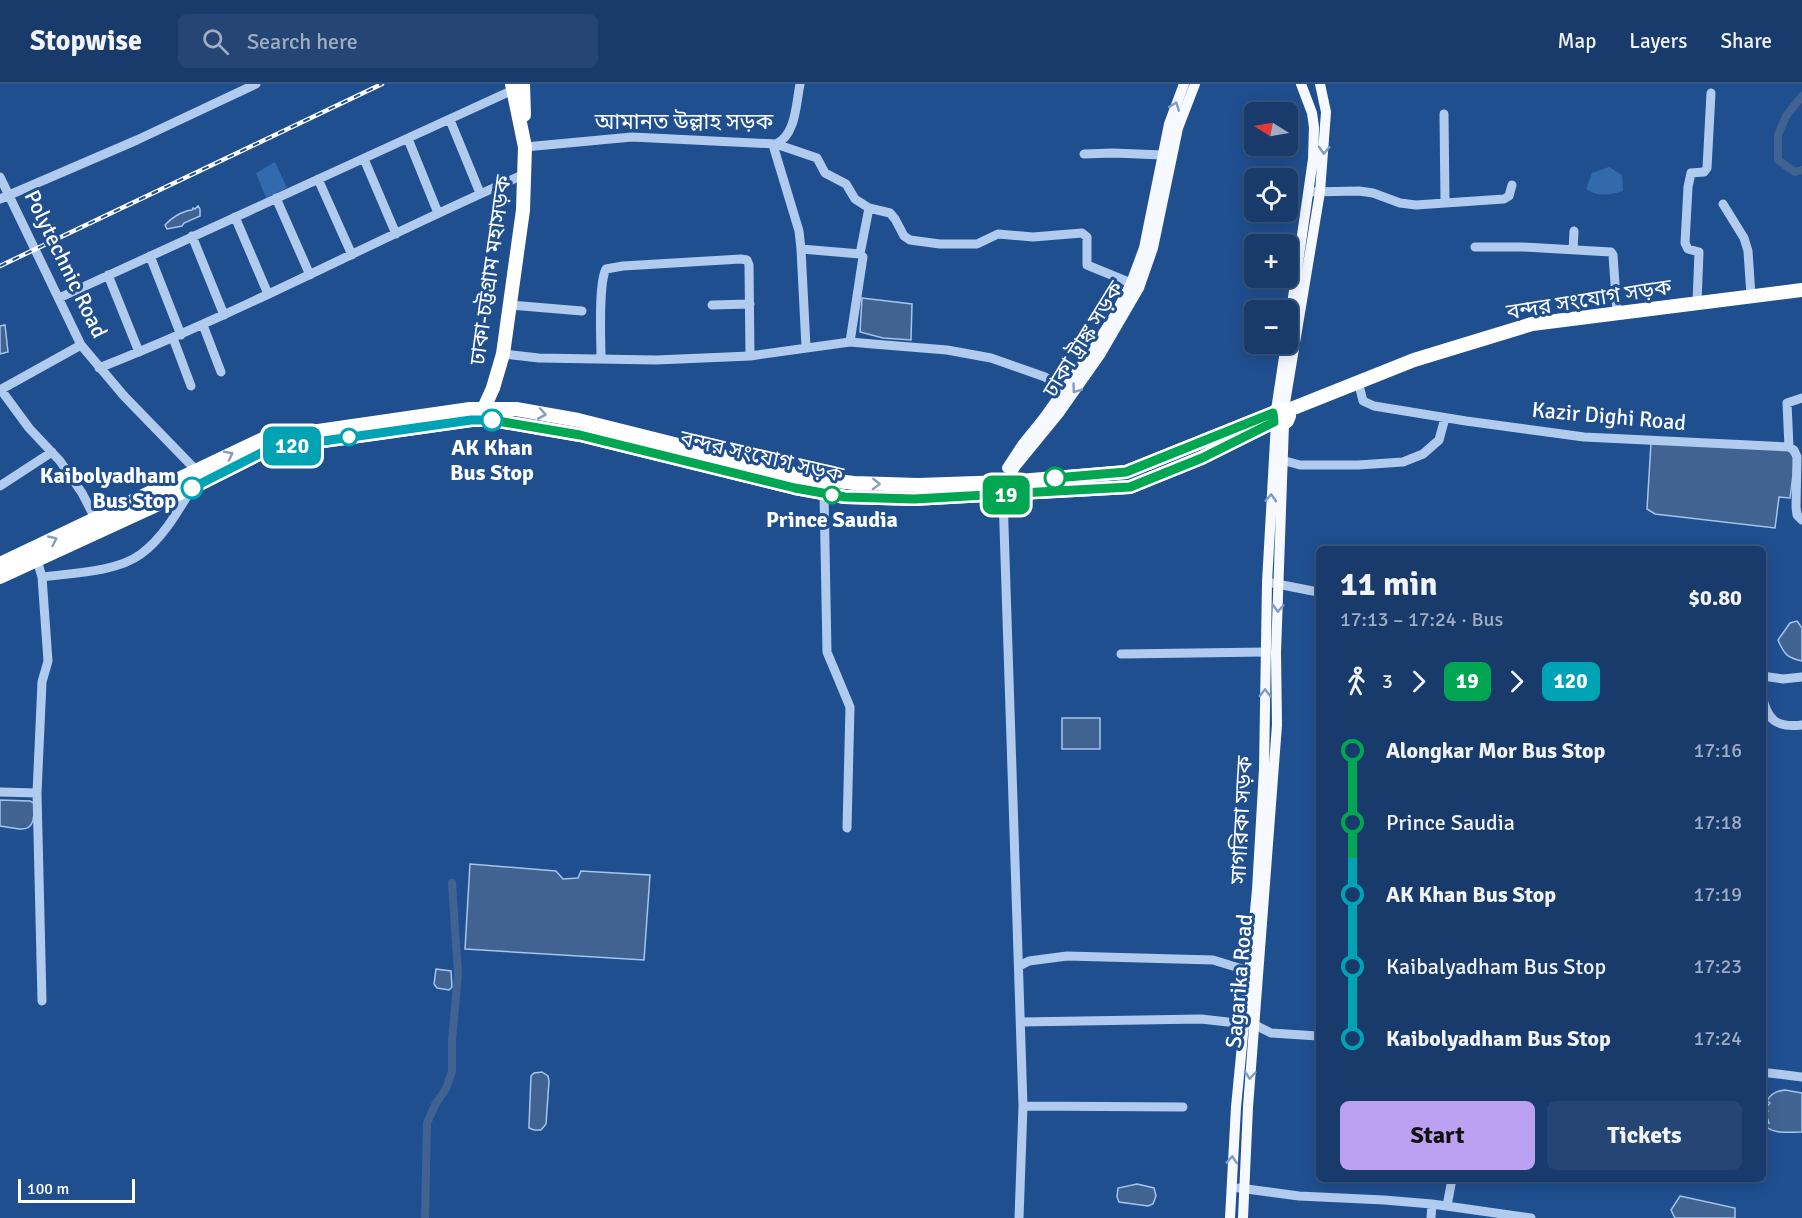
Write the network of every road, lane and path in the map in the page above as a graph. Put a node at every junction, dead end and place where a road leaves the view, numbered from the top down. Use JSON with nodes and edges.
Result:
{"nodes":[{"id":1,"x":256,"y":84,"type":"edge"},
{"id":2,"x":800,"y":84,"type":"edge"},
{"id":3,"x":1184,"y":84,"type":"edge"},
{"id":4,"x":1195,"y":84,"type":"edge"},
{"id":5,"x":1301,"y":84,"type":"edge"},
{"id":6,"x":1320,"y":84,"type":"edge"},
{"id":7,"x":516,"y":86,"type":"edge"},
{"id":8,"x":1711,"y":93,"type":"dead end"},
{"id":9,"x":1444,"y":114,"type":"dead end"},
{"id":10,"x":450,"y":120,"type":"junction"},
{"id":11,"x":408,"y":139,"type":"junction"},
{"id":12,"x":523,"y":141,"type":"junction"},
{"id":13,"x":775,"y":144,"type":"junction"},
{"id":14,"x":1084,"y":154,"type":"dead end"},
{"id":15,"x":1163,"y":155,"type":"junction"},
{"id":16,"x":364,"y":159,"type":"junction"},
{"id":17,"x":525,"y":174,"type":"junction"},
{"id":18,"x":0,"y":177,"type":"edge"},
{"id":19,"x":318,"y":179,"type":"junction"},
{"id":20,"x":1512,"y":185,"type":"dead end"},
{"id":21,"x":1315,"y":192,"type":"junction"},
{"id":22,"x":9,"y":194,"type":"junction"},
{"id":23,"x":480,"y":194,"type":"junction"},
{"id":24,"x":276,"y":198,"type":"junction"},
{"id":25,"x":0,"y":199,"type":"edge"},
{"id":26,"x":1445,"y":202,"type":"junction"},
{"id":27,"x":1723,"y":204,"type":"dead end"},
{"id":28,"x":869,"y":208,"type":"junction"},
{"id":29,"x":438,"y":213,"type":"junction"},
{"id":30,"x":235,"y":217,"type":"junction"},
{"id":31,"x":1574,"y":231,"type":"dead end"},
{"id":32,"x":396,"y":234,"type":"junction"},
{"id":33,"x":192,"y":236,"type":"junction"},
{"id":34,"x":1475,"y":248,"type":"dead end"},
{"id":35,"x":801,"y":249,"type":"junction"},
{"id":36,"x":1574,"y":250,"type":"junction"},
{"id":37,"x":860,"y":254,"type":"junction"},
{"id":38,"x":352,"y":255,"type":"junction"},
{"id":39,"x":150,"y":256,"type":"junction"},
{"id":40,"x":108,"y":275,"type":"junction"},
{"id":41,"x":310,"y":275,"type":"junction"},
{"id":42,"x":1131,"y":283,"type":"junction"},
{"id":43,"x":1802,"y":290,"type":"edge"},
{"id":44,"x":268,"y":294,"type":"junction"},
{"id":45,"x":1802,"y":295,"type":"edge"},
{"id":46,"x":1751,"y":296,"type":"junction"},
{"id":47,"x":58,"y":298,"type":"junction"},
{"id":48,"x":1295,"y":300,"type":"edge"},
{"id":49,"x":1697,"y":303,"type":"junction"},
{"id":50,"x":750,"y":304,"type":"junction"},
{"id":51,"x":510,"y":305,"type":"junction"},
{"id":52,"x":712,"y":305,"type":"dead end"},
{"id":53,"x":582,"y":310,"type":"dead end"},
{"id":54,"x":1617,"y":313,"type":"junction"},
{"id":55,"x":224,"y":315,"type":"junction"},
{"id":56,"x":203,"y":325,"type":"junction"},
{"id":57,"x":177,"y":336,"type":"junction"},
{"id":58,"x":850,"y":342,"type":"junction"},
{"id":59,"x":81,"y":345,"type":"junction"},
{"id":60,"x":806,"y":347,"type":"junction"},
{"id":61,"x":139,"y":352,"type":"junction"},
{"id":62,"x":503,"y":354,"type":"junction"},
{"id":63,"x":1286,"y":354,"type":"edge"},
{"id":64,"x":750,"y":356,"type":"junction"},
{"id":65,"x":601,"y":358,"type":"junction"},
{"id":66,"x":99,"y":368,"type":"junction"},
{"id":67,"x":221,"y":372,"type":"dead end"},
{"id":68,"x":191,"y":386,"type":"dead end"},
{"id":69,"x":1360,"y":389,"type":"junction"},
{"id":70,"x":1,"y":390,"type":"edge"},
{"id":71,"x":1064,"y":390,"type":"junction"},
{"id":72,"x":1802,"y":398,"type":"edge"},
{"id":73,"x":483,"y":414,"type":"junction"},
{"id":74,"x":1280,"y":416,"type":"junction"},
{"id":75,"x":1445,"y":418,"type":"junction"},
{"id":76,"x":1789,"y":447,"type":"junction"},
{"id":77,"x":52,"y":452,"type":"junction"},
{"id":78,"x":1278,"y":460,"type":"junction"},
{"id":79,"x":196,"y":481,"type":"junction"},
{"id":80,"x":0,"y":486,"type":"edge"},
{"id":81,"x":1001,"y":489,"type":"junction"},
{"id":82,"x":824,"y":493,"type":"junction"},
{"id":83,"x":96,"y":520,"type":"junction"},
{"id":84,"x":1802,"y":520,"type":"edge"},
{"id":85,"x":38,"y":560,"type":"junction"},
{"id":86,"x":0,"y":564,"type":"edge"},
{"id":87,"x":0,"y":576,"type":"edge"},
{"id":88,"x":42,"y":578,"type":"junction"},
{"id":89,"x":1267,"y":582,"type":"junction"},
{"id":90,"x":1279,"y":585,"type":"junction"},
{"id":91,"x":1316,"y":592,"type":"edge"},
{"id":92,"x":1266,"y":652,"type":"junction"},
{"id":93,"x":1121,"y":654,"type":"dead end"},
{"id":94,"x":1766,"y":677,"type":"edge"},
{"id":95,"x":1802,"y":677,"type":"edge"},
{"id":96,"x":1766,"y":709,"type":"edge"},
{"id":97,"x":1265,"y":724,"type":"junction"},
{"id":98,"x":1277,"y":725,"type":"junction"},
{"id":99,"x":1802,"y":725,"type":"edge"},
{"id":100,"x":0,"y":792,"type":"edge"},
{"id":101,"x":37,"y":793,"type":"junction"},
{"id":102,"x":847,"y":828,"type":"dead end"},
{"id":103,"x":1019,"y":966,"type":"junction"},
{"id":104,"x":1248,"y":971,"type":"junction"},
{"id":105,"x":42,"y":1001,"type":"dead end"},
{"id":106,"x":1021,"y":1022,"type":"junction"},
{"id":107,"x":1250,"y":1024,"type":"junction"},
{"id":108,"x":1316,"y":1036,"type":"edge"},
{"id":109,"x":1769,"y":1073,"type":"dead end"},
{"id":110,"x":1802,"y":1077,"type":"edge"},
{"id":111,"x":1023,"y":1106,"type":"junction"},
{"id":112,"x":1183,"y":1107,"type":"dead end"},
{"id":113,"x":1451,"y":1182,"type":"edge"},
{"id":114,"x":1230,"y":1188,"type":"junction"},
{"id":115,"x":1244,"y":1188,"type":"junction"},
{"id":116,"x":1432,"y":1204,"type":"junction"},
{"id":117,"x":1447,"y":1206,"type":"junction"},
{"id":118,"x":1019,"y":1218,"type":"edge"},
{"id":119,"x":1230,"y":1218,"type":"edge"},
{"id":120,"x":1243,"y":1218,"type":"edge"},
{"id":121,"x":1431,"y":1218,"type":"edge"},
{"id":122,"x":1531,"y":1218,"type":"edge"}],
"edges":[{"from":1,"to":22,"type":"street"},
{"from":2,"to":13,"type":"street","name":"আমানত উল্লাহ সড়ক"},
{"from":15,"to":3,"type":"main road","name":"ঢাকা ট্রাঙ্ক সড়ক","one_way":true},
{"from":4,"to":81,"type":"main road","name":"ঢাকা ট্রাঙ্ক সড়ক","one_way":true},
{"from":5,"to":21,"type":"main road","name":"সাগরিকা সড়ক"},
{"from":6,"to":21,"type":"main road","name":"সাগরিকা সড়ক","one_way":true},
{"from":7,"to":10,"type":"street"},
{"from":7,"to":12,"type":"highway","name":"ঢাকা-চট্টগ্রাম মহাসড়ক"},
{"from":8,"to":49,"type":"street"},
{"from":9,"to":26,"type":"street"},
{"from":10,"to":11,"type":"street"},
{"from":10,"to":23,"type":"street"},
{"from":11,"to":16,"type":"street"},
{"from":11,"to":29,"type":"street"},
{"from":12,"to":13,"type":"street","name":"আমানত উল্লাহ সড়ক"},
{"from":12,"to":17,"type":"highway","name":"ঢাকা-চট্টগ্রাম মহাসড়ক"},
{"from":13,"to":28,"type":"street"},
{"from":13,"to":35,"type":"street"},
{"from":14,"to":15,"type":"street"},
{"from":15,"to":42,"type":"main road","name":"ঢাকা ট্রাঙ্ক সড়ক"},
{"from":16,"to":19,"type":"street"},
{"from":16,"to":32,"type":"street"},
{"from":17,"to":23,"type":"street"},
{"from":17,"to":51,"type":"highway","name":"ঢাকা-চট্টগ্রাম মহাসড়ক"},
{"from":18,"to":22,"type":"street","name":"Polytechnic Road"},
{"from":19,"to":24,"type":"street"},
{"from":19,"to":38,"type":"street"},
{"from":20,"to":26,"type":"street"},
{"from":21,"to":26,"type":"street"},
{"from":21,"to":48,"type":"main road","name":"সাগরিকা সড়ক"},
{"from":21,"to":74,"type":"main road","name":"সাগরিকা সড়ক"},
{"from":22,"to":25,"type":"street"},
{"from":22,"to":47,"type":"street","name":"Polytechnic Road"},
{"from":23,"to":29,"type":"street"},
{"from":24,"to":30,"type":"street"},
{"from":24,"to":41,"type":"street"},
{"from":27,"to":46,"type":"street"},
{"from":28,"to":37,"type":"street"},
{"from":28,"to":42,"type":"street"},
{"from":29,"to":32,"type":"street"},
{"from":30,"to":33,"type":"street"},
{"from":30,"to":44,"type":"street"},
{"from":31,"to":36,"type":"street"},
{"from":32,"to":38,"type":"street"},
{"from":33,"to":39,"type":"street"},
{"from":33,"to":55,"type":"street"},
{"from":34,"to":36,"type":"street"},
{"from":35,"to":37,"type":"street"},
{"from":35,"to":60,"type":"street"},
{"from":36,"to":54,"type":"street"},
{"from":37,"to":58,"type":"street"},
{"from":38,"to":41,"type":"street"},
{"from":39,"to":40,"type":"street"},
{"from":39,"to":57,"type":"street"},
{"from":40,"to":47,"type":"street"},
{"from":40,"to":61,"type":"street"},
{"from":41,"to":44,"type":"street"},
{"from":42,"to":71,"type":"main road","name":"ঢাকা ট্রাঙ্ক সড়ক"},
{"from":43,"to":46,"type":"highway","name":"বন্দর সংযোগ সড়ক"},
{"from":44,"to":55,"type":"street"},
{"from":45,"to":69,"type":"highway","name":"বন্দর সংযোগ সড়ক"},
{"from":46,"to":49,"type":"highway","name":"বন্দর সংযোগ সড়ক"},
{"from":47,"to":59,"type":"street","name":"Polytechnic Road"},
{"from":49,"to":54,"type":"highway","name":"বন্দর সংযোগ সড়ক"},
{"from":50,"to":52,"type":"street"},
{"from":50,"to":64,"type":"street"},
{"from":50,"to":65,"type":"street"},
{"from":51,"to":53,"type":"street"},
{"from":51,"to":62,"type":"highway","name":"ঢাকা-চট্টগ্রাম মহাসড়ক"},
{"from":54,"to":74,"type":"highway","name":"বন্দর সংযোগ সড়ক"},
{"from":55,"to":56,"type":"street"},
{"from":56,"to":57,"type":"street"},
{"from":56,"to":67,"type":"street"},
{"from":57,"to":61,"type":"street"},
{"from":57,"to":68,"type":"street"},
{"from":58,"to":60,"type":"street"},
{"from":58,"to":71,"type":"street"},
{"from":59,"to":66,"type":"street","name":"Polytechnic Road"},
{"from":59,"to":70,"type":"street"},
{"from":60,"to":64,"type":"street"},
{"from":61,"to":66,"type":"street"},
{"from":62,"to":65,"type":"street"},
{"from":62,"to":73,"type":"highway","name":"ঢাকা-চট্টগ্রাম মহাসড়ক"},
{"from":63,"to":74,"type":"main road","name":"সাগরিকা সড়ক"},
{"from":64,"to":65,"type":"street"},
{"from":66,"to":79,"type":"street","name":"Polytechnic Road"},
{"from":69,"to":74,"type":"highway","name":"বন্দর সংযোগ সড়ক"},
{"from":69,"to":75,"type":"street","name":"Kazir Dighi Road"},
{"from":70,"to":77,"type":"street"},
{"from":71,"to":81,"type":"main road","name":"ঢাকা ট্রাঙ্ক সড়ক"},
{"from":72,"to":76,"type":"street"},
{"from":73,"to":79,"type":"highway"},
{"from":73,"to":81,"type":"highway","name":"বন্দর সংযোগ সড়ক","one_way":true},
{"from":73,"to":82,"type":"highway","name":"বন্দর সংযোগ সড়ক"},
{"from":74,"to":78,"type":"main road","name":"সাগরিকা সড়ক"},
{"from":74,"to":81,"type":"highway","name":"বন্দর সংযোগ সড়ক"},
{"from":75,"to":76,"type":"street","name":"Kazir Dighi Road"},
{"from":75,"to":78,"type":"street"},
{"from":76,"to":84,"type":"street"},
{"from":77,"to":80,"type":"street"},
{"from":77,"to":83,"type":"street"},
{"from":89,"to":78,"type":"main road","name":"সাগরিকা সড়ক","one_way":true},
{"from":78,"to":90,"type":"main road","name":"Sagarika Road"},
{"from":79,"to":83,"type":"highway"},
{"from":79,"to":85,"type":"highway"},
{"from":79,"to":88,"type":"street"},
{"from":81,"to":82,"type":"highway","name":"বন্দর সংযোগ সড়ক"},
{"from":81,"to":103,"type":"street"},
{"from":82,"to":102,"type":"street"},
{"from":86,"to":83,"type":"highway","one_way":true},
{"from":85,"to":87,"type":"highway"},
{"from":85,"to":88,"type":"street"},
{"from":88,"to":101,"type":"street"},
{"from":89,"to":90,"type":"street"},
{"from":89,"to":92,"type":"main road","name":"সাগরিকা সড়ক"},
{"from":90,"to":91,"type":"street"},
{"from":90,"to":98,"type":"main road","name":"Sagarika Road","one_way":true},
{"from":92,"to":93,"type":"street"},
{"from":97,"to":92,"type":"main road","name":"সাগরিকা সড়ক","one_way":true},
{"from":94,"to":95,"type":"street"},
{"from":96,"to":99,"type":"street"},
{"from":97,"to":98,"type":"main road"},
{"from":97,"to":104,"type":"main road","name":"সাগরিকা সড়ক"},
{"from":98,"to":107,"type":"main road","name":"Sagarika Road"},
{"from":100,"to":101,"type":"street"},
{"from":101,"to":105,"type":"street"},
{"from":103,"to":104,"type":"street"},
{"from":103,"to":106,"type":"street"},
{"from":104,"to":107,"type":"main road","name":"সাগরিকা সড়ক"},
{"from":106,"to":107,"type":"street"},
{"from":106,"to":111,"type":"street"},
{"from":107,"to":108,"type":"street"},
{"from":114,"to":107,"type":"main road","name":"সাগরিকা সড়ক","one_way":true},
{"from":107,"to":115,"type":"main road","name":"Sagarika Road","one_way":true},
{"from":109,"to":110,"type":"street"},
{"from":111,"to":112,"type":"street"},
{"from":111,"to":118,"type":"street"},
{"from":113,"to":117,"type":"street"},
{"from":114,"to":115,"type":"street"},
{"from":114,"to":119,"type":"main road","name":"সাগরিকা সড়ক"},
{"from":115,"to":116,"type":"street"},
{"from":115,"to":120,"type":"main road","name":"Sagarika Road"},
{"from":116,"to":117,"type":"street"},
{"from":116,"to":121,"type":"street"},
{"from":117,"to":122,"type":"street"}]}
